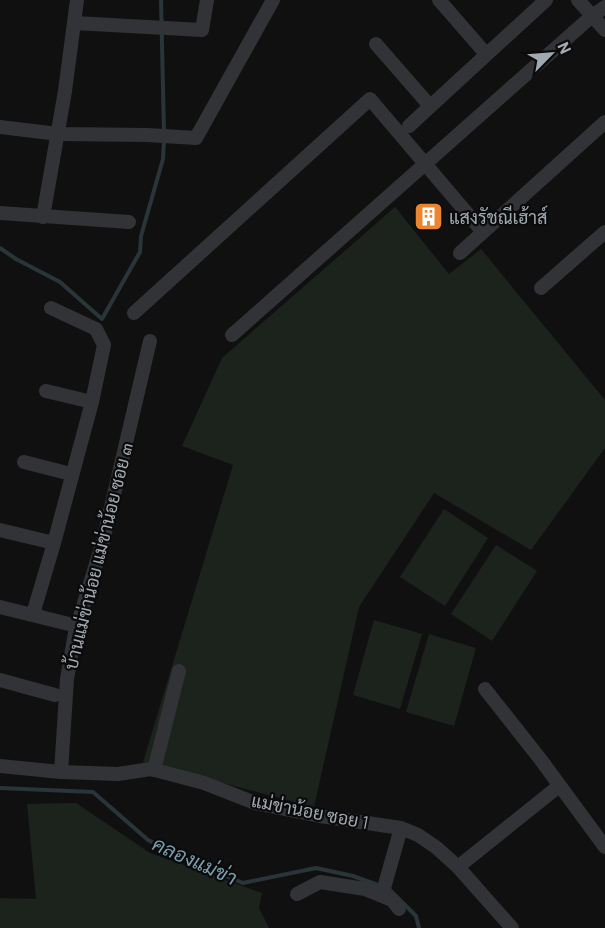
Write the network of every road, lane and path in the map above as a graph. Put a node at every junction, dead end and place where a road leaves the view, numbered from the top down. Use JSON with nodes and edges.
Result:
{"nodes":[{"id":1,"x":77,"y":0,"type":"edge"},
{"id":2,"x":207,"y":0,"type":"edge"},
{"id":3,"x":273,"y":0,"type":"edge"},
{"id":4,"x":439,"y":0,"type":"edge"},
{"id":5,"x":578,"y":0,"type":"edge"},
{"id":6,"x":539,"y":2,"type":"edge"},
{"id":7,"x":605,"y":7,"type":"edge"},
{"id":8,"x":592,"y":16,"type":"junction"},
{"id":9,"x":74,"y":23,"type":"junction"},
{"id":10,"x":605,"y":30,"type":"edge"},
{"id":11,"x":376,"y":45,"type":"dead end"},
{"id":12,"x":486,"y":54,"type":"junction"},
{"id":13,"x":430,"y":106,"type":"junction"},
{"id":14,"x":605,"y":122,"type":"edge"},
{"id":15,"x":409,"y":126,"type":"dead end"},
{"id":16,"x":0,"y":127,"type":"edge"},
{"id":17,"x":58,"y":134,"type":"junction"},
{"id":18,"x":426,"y":165,"type":"junction"},
{"id":19,"x":0,"y":213,"type":"edge"},
{"id":20,"x":44,"y":217,"type":"junction"},
{"id":21,"x":129,"y":222,"type":"dead end"},
{"id":22,"x":483,"y":232,"type":"junction"},
{"id":23,"x":605,"y":232,"type":"edge"},
{"id":24,"x":460,"y":253,"type":"dead end"},
{"id":25,"x":541,"y":288,"type":"dead end"},
{"id":26,"x":51,"y":308,"type":"dead end"},
{"id":27,"x":134,"y":313,"type":"dead end"},
{"id":28,"x":232,"y":335,"type":"dead end"},
{"id":29,"x":150,"y":341,"type":"dead end"},
{"id":30,"x":46,"y":391,"type":"dead end"},
{"id":31,"x":92,"y":402,"type":"junction"},
{"id":32,"x":24,"y":462,"type":"dead end"},
{"id":33,"x":71,"y":474,"type":"junction"},
{"id":34,"x":0,"y":530,"type":"edge"},
{"id":35,"x":54,"y":543,"type":"junction"},
{"id":36,"x":0,"y":607,"type":"edge"},
{"id":37,"x":33,"y":614,"type":"junction"},
{"id":38,"x":69,"y":624,"type":"dead end"},
{"id":39,"x":179,"y":670,"type":"dead end"},
{"id":40,"x":0,"y":680,"type":"edge"},
{"id":41,"x":485,"y":689,"type":"dead end"},
{"id":42,"x":55,"y":695,"type":"dead end"},
{"id":43,"x":0,"y":766,"type":"edge"},
{"id":44,"x":154,"y":770,"type":"junction"},
{"id":45,"x":61,"y":772,"type":"junction"},
{"id":46,"x":559,"y":786,"type":"junction"},
{"id":47,"x":401,"y":828,"type":"junction"},
{"id":48,"x":605,"y":847,"type":"edge"},
{"id":49,"x":458,"y":867,"type":"junction"},
{"id":50,"x":383,"y":889,"type":"junction"},
{"id":51,"x":297,"y":894,"type":"dead end"},
{"id":52,"x":399,"y":909,"type":"dead end"},
{"id":53,"x":512,"y":928,"type":"edge"}],
"edges":[{"from":1,"to":9,"type":"street"},
{"from":2,"to":9,"type":"street"},
{"from":3,"to":17,"type":"street"},
{"from":4,"to":12,"type":"street"},
{"from":5,"to":8,"type":"street"},
{"from":6,"to":12,"type":"street"},
{"from":7,"to":8,"type":"street"},
{"from":8,"to":10,"type":"street"},
{"from":8,"to":18,"type":"street"},
{"from":9,"to":17,"type":"street"},
{"from":11,"to":13,"type":"street"},
{"from":12,"to":13,"type":"street"},
{"from":13,"to":15,"type":"street"},
{"from":14,"to":22,"type":"street"},
{"from":16,"to":17,"type":"street"},
{"from":17,"to":20,"type":"street"},
{"from":18,"to":22,"type":"street"},
{"from":18,"to":27,"type":"street"},
{"from":18,"to":28,"type":"street"},
{"from":19,"to":20,"type":"street"},
{"from":20,"to":21,"type":"street"},
{"from":22,"to":24,"type":"street"},
{"from":23,"to":25,"type":"street"},
{"from":26,"to":31,"type":"street"},
{"from":29,"to":45,"type":"street","name":"บ้านแม่ข่าน้อย แม่ข่าน้อย ซอย ๓"},
{"from":30,"to":31,"type":"street"},
{"from":31,"to":33,"type":"street"},
{"from":32,"to":33,"type":"street"},
{"from":33,"to":35,"type":"street"},
{"from":34,"to":35,"type":"street"},
{"from":35,"to":37,"type":"street"},
{"from":36,"to":37,"type":"street"},
{"from":37,"to":38,"type":"street"},
{"from":39,"to":44,"type":"street"},
{"from":40,"to":42,"type":"street"},
{"from":41,"to":46,"type":"street"},
{"from":43,"to":45,"type":"street","name":"แม่ข่าน้อย ซอย 1"},
{"from":44,"to":45,"type":"street","name":"แม่ข่าน้อย ซอย 1"},
{"from":44,"to":47,"type":"street","name":"แม่ข่าน้อย ซอย 1"},
{"from":46,"to":48,"type":"street"},
{"from":46,"to":49,"type":"street"},
{"from":47,"to":49,"type":"street","name":"แม่ข่าน้อย ซอย 1"},
{"from":47,"to":50,"type":"street"},
{"from":49,"to":53,"type":"street","name":"แม่ข่าน้อย ซอย 1"},
{"from":50,"to":51,"type":"street"},
{"from":50,"to":52,"type":"street"}]}
